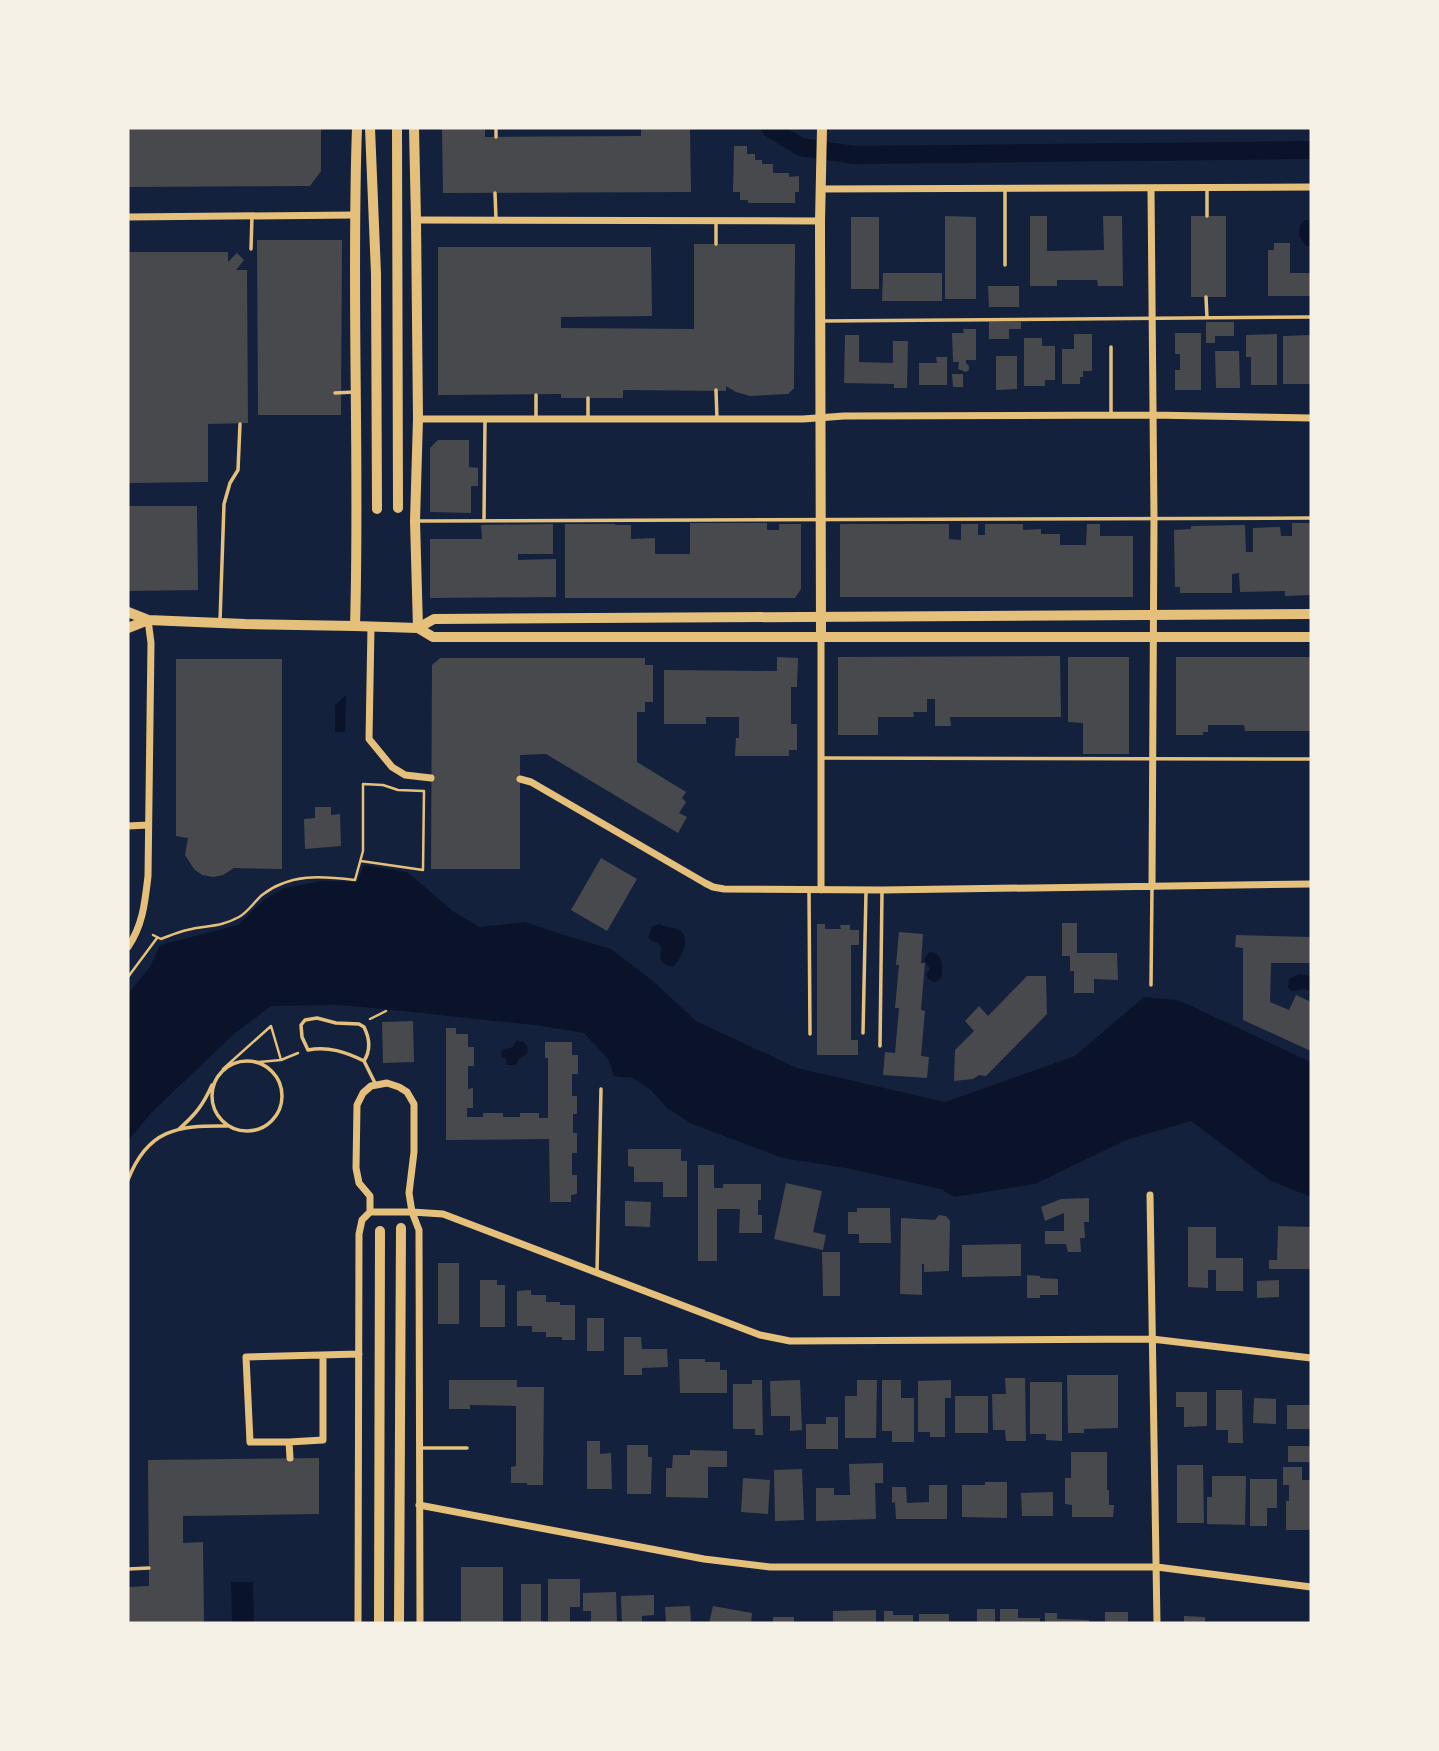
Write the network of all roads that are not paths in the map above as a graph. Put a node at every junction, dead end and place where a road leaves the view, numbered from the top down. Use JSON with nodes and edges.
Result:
{"nodes":[{"id":1,"x":357,"y":128,"type":"edge"},
{"id":2,"x":370,"y":128,"type":"edge"},
{"id":3,"x":397,"y":128,"type":"edge"},
{"id":4,"x":414,"y":128,"type":"edge"},
{"id":5,"x":496,"y":128,"type":"edge"},
{"id":6,"x":822,"y":130,"type":"edge"},
{"id":7,"x":496,"y":137,"type":"dead end"},
{"id":8,"x":1311,"y":187,"type":"edge"},
{"id":9,"x":1005,"y":188,"type":"junction"},
{"id":10,"x":1208,"y":188,"type":"junction"},
{"id":11,"x":820,"y":189,"type":"junction"},
{"id":12,"x":1151,"y":189,"type":"junction"},
{"id":13,"x":495,"y":193,"type":"dead end"},
{"id":14,"x":252,"y":215,"type":"junction"},
{"id":15,"x":354,"y":215,"type":"junction"},
{"id":16,"x":1207,"y":216,"type":"dead end"},
{"id":17,"x":128,"y":218,"type":"edge"},
{"id":18,"x":416,"y":220,"type":"junction"},
{"id":19,"x":496,"y":220,"type":"junction"},
{"id":20,"x":716,"y":221,"type":"junction"},
{"id":21,"x":820,"y":222,"type":"junction"},
{"id":22,"x":716,"y":244,"type":"dead end"},
{"id":23,"x":251,"y":249,"type":"dead end"},
{"id":24,"x":1004,"y":265,"type":"dead end"},
{"id":25,"x":1206,"y":297,"type":"dead end"},
{"id":26,"x":1311,"y":317,"type":"edge"},
{"id":27,"x":1153,"y":318,"type":"junction"},
{"id":28,"x":1207,"y":318,"type":"junction"},
{"id":29,"x":820,"y":321,"type":"junction"},
{"id":30,"x":1111,"y":347,"type":"dead end"},
{"id":31,"x":716,"y":390,"type":"dead end"},
{"id":32,"x":335,"y":393,"type":"dead end"},
{"id":33,"x":356,"y":393,"type":"junction"},
{"id":34,"x":536,"y":394,"type":"dead end"},
{"id":35,"x":588,"y":398,"type":"dead end"},
{"id":36,"x":1152,"y":415,"type":"junction"},
{"id":37,"x":1111,"y":416,"type":"junction"},
{"id":38,"x":820,"y":418,"type":"junction"},
{"id":39,"x":1311,"y":418,"type":"edge"},
{"id":40,"x":418,"y":419,"type":"junction"},
{"id":41,"x":485,"y":419,"type":"junction"},
{"id":42,"x":536,"y":419,"type":"junction"},
{"id":43,"x":588,"y":419,"type":"junction"},
{"id":44,"x":716,"y":419,"type":"junction"},
{"id":45,"x":240,"y":424,"type":"dead end"},
{"id":46,"x":398,"y":508,"type":"dead end"},
{"id":47,"x":377,"y":509,"type":"dead end"},
{"id":48,"x":1154,"y":518,"type":"junction"},
{"id":49,"x":1311,"y":518,"type":"edge"},
{"id":50,"x":821,"y":519,"type":"junction"},
{"id":51,"x":484,"y":520,"type":"junction"},
{"id":52,"x":415,"y":521,"type":"junction"},
{"id":53,"x":128,"y":612,"type":"edge"},
{"id":54,"x":1311,"y":614,"type":"edge"},
{"id":55,"x":1153,"y":616,"type":"junction"},
{"id":56,"x":821,"y":617,"type":"junction"},
{"id":57,"x":148,"y":620,"type":"junction"},
{"id":58,"x":220,"y":623,"type":"junction"},
{"id":59,"x":355,"y":626,"type":"junction"},
{"id":60,"x":371,"y":627,"type":"junction"},
{"id":61,"x":128,"y":628,"type":"edge"},
{"id":62,"x":418,"y":628,"type":"junction"},
{"id":63,"x":1152,"y":636,"type":"junction"},
{"id":64,"x":1311,"y":636,"type":"edge"},
{"id":65,"x":821,"y":637,"type":"junction"},
{"id":66,"x":821,"y":758,"type":"junction"},
{"id":67,"x":1152,"y":758,"type":"junction"},
{"id":68,"x":1311,"y":759,"type":"edge"},
{"id":69,"x":431,"y":778,"type":"dead end"},
{"id":70,"x":520,"y":779,"type":"dead end"},
{"id":71,"x":148,"y":825,"type":"junction"},
{"id":72,"x":128,"y":826,"type":"edge"},
{"id":73,"x":1311,"y":884,"type":"edge"},
{"id":74,"x":1152,"y":887,"type":"junction"},
{"id":75,"x":809,"y":890,"type":"junction"},
{"id":76,"x":821,"y":890,"type":"junction"},
{"id":77,"x":866,"y":890,"type":"junction"},
{"id":78,"x":882,"y":890,"type":"junction"},
{"id":79,"x":128,"y":947,"type":"edge"},
{"id":80,"x":1151,"y":985,"type":"dead end"},
{"id":81,"x":863,"y":1033,"type":"dead end"},
{"id":82,"x":810,"y":1034,"type":"dead end"},
{"id":83,"x":880,"y":1046,"type":"dead end"},
{"id":84,"x":364,"y":1061,"type":"junction"},
{"id":85,"x":213,"y":1083,"type":"junction"},
{"id":86,"x":376,"y":1085,"type":"junction"},
{"id":87,"x":601,"y":1089,"type":"dead end"},
{"id":88,"x":229,"y":1126,"type":"junction"},
{"id":89,"x":178,"y":1130,"type":"junction"},
{"id":90,"x":128,"y":1180,"type":"edge"},
{"id":91,"x":1150,"y":1195,"type":"dead end"},
{"id":92,"x":370,"y":1212,"type":"junction"},
{"id":93,"x":412,"y":1212,"type":"junction"},
{"id":94,"x":401,"y":1228,"type":"dead end"},
{"id":95,"x":380,"y":1230,"type":"dead end"},
{"id":96,"x":597,"y":1273,"type":"junction"},
{"id":97,"x":1152,"y":1339,"type":"junction"},
{"id":98,"x":359,"y":1354,"type":"junction"},
{"id":99,"x":323,"y":1355,"type":"junction"},
{"id":100,"x":1311,"y":1358,"type":"edge"},
{"id":101,"x":289,"y":1443,"type":"junction"},
{"id":102,"x":419,"y":1448,"type":"junction"},
{"id":103,"x":467,"y":1448,"type":"dead end"},
{"id":104,"x":290,"y":1458,"type":"dead end"},
{"id":105,"x":419,"y":1505,"type":"junction"},
{"id":106,"x":1157,"y":1567,"type":"junction"},
{"id":107,"x":128,"y":1569,"type":"edge"},
{"id":108,"x":149,"y":1569,"type":"dead end"},
{"id":109,"x":1311,"y":1587,"type":"edge"},
{"id":110,"x":358,"y":1623,"type":"edge"},
{"id":111,"x":379,"y":1623,"type":"edge"},
{"id":112,"x":400,"y":1623,"type":"edge"},
{"id":113,"x":419,"y":1623,"type":"edge"},
{"id":114,"x":1157,"y":1623,"type":"edge"}],
"edges":[{"from":1,"to":15,"type":"main road"},
{"from":2,"to":47,"type":"main road"},
{"from":3,"to":46,"type":"main road"},
{"from":4,"to":18,"type":"main road"},
{"from":5,"to":7,"type":"lane"},
{"from":6,"to":11,"type":"main road"},
{"from":8,"to":10,"type":"street"},
{"from":9,"to":11,"type":"street"},
{"from":9,"to":12,"type":"street"},
{"from":9,"to":24,"type":"lane"},
{"from":10,"to":12,"type":"street"},
{"from":10,"to":16,"type":"lane"},
{"from":11,"to":21,"type":"main road"},
{"from":12,"to":27,"type":"street"},
{"from":13,"to":19,"type":"lane"},
{"from":14,"to":15,"type":"street"},
{"from":14,"to":17,"type":"street"},
{"from":14,"to":23,"type":"lane"},
{"from":15,"to":33,"type":"main road"},
{"from":18,"to":19,"type":"street"},
{"from":18,"to":40,"type":"main road"},
{"from":19,"to":20,"type":"street"},
{"from":20,"to":21,"type":"street"},
{"from":20,"to":22,"type":"lane"},
{"from":21,"to":29,"type":"main road"},
{"from":25,"to":28,"type":"lane"},
{"from":26,"to":28,"type":"lane"},
{"from":27,"to":28,"type":"lane"},
{"from":27,"to":29,"type":"lane"},
{"from":27,"to":36,"type":"street"},
{"from":29,"to":38,"type":"main road"},
{"from":30,"to":37,"type":"lane"},
{"from":31,"to":44,"type":"lane"},
{"from":32,"to":33,"type":"lane"},
{"from":33,"to":59,"type":"main road"},
{"from":34,"to":42,"type":"lane"},
{"from":35,"to":43,"type":"lane"},
{"from":36,"to":37,"type":"street"},
{"from":36,"to":39,"type":"street"},
{"from":36,"to":48,"type":"street"},
{"from":37,"to":38,"type":"street"},
{"from":38,"to":44,"type":"street"},
{"from":38,"to":50,"type":"main road"},
{"from":40,"to":41,"type":"street"},
{"from":40,"to":52,"type":"main road"},
{"from":41,"to":42,"type":"street"},
{"from":41,"to":51,"type":"lane"},
{"from":42,"to":43,"type":"street"},
{"from":43,"to":44,"type":"street"},
{"from":45,"to":58,"type":"lane"},
{"from":48,"to":49,"type":"lane"},
{"from":48,"to":50,"type":"lane"},
{"from":48,"to":55,"type":"street"},
{"from":50,"to":51,"type":"lane"},
{"from":50,"to":56,"type":"main road"},
{"from":51,"to":52,"type":"lane"},
{"from":52,"to":62,"type":"main road"},
{"from":53,"to":57,"type":"main road"},
{"from":54,"to":55,"type":"main road"},
{"from":55,"to":56,"type":"main road"},
{"from":55,"to":63,"type":"street"},
{"from":56,"to":62,"type":"main road"},
{"from":56,"to":65,"type":"main road"},
{"from":57,"to":58,"type":"main road"},
{"from":57,"to":61,"type":"main road"},
{"from":57,"to":71,"type":"street"},
{"from":58,"to":59,"type":"main road"},
{"from":59,"to":60,"type":"main road"},
{"from":60,"to":62,"type":"main road"},
{"from":60,"to":69,"type":"street"},
{"from":62,"to":65,"type":"main road"},
{"from":63,"to":64,"type":"main road"},
{"from":63,"to":65,"type":"main road"},
{"from":63,"to":67,"type":"street"},
{"from":65,"to":66,"type":"street"},
{"from":66,"to":67,"type":"lane"},
{"from":66,"to":76,"type":"street"},
{"from":67,"to":68,"type":"lane"},
{"from":67,"to":74,"type":"street"},
{"from":70,"to":75,"type":"street"},
{"from":71,"to":72,"type":"street"},
{"from":71,"to":79,"type":"street"},
{"from":73,"to":74,"type":"street"},
{"from":74,"to":78,"type":"street"},
{"from":74,"to":80,"type":"lane"},
{"from":75,"to":76,"type":"street"},
{"from":75,"to":82,"type":"lane"},
{"from":76,"to":77,"type":"street"},
{"from":77,"to":78,"type":"street"},
{"from":77,"to":81,"type":"lane"},
{"from":78,"to":83,"type":"lane"},
{"from":84,"to":84,"type":"lane"},
{"from":84,"to":86,"type":"lane"},
{"from":85,"to":88,"type":"lane"},
{"from":85,"to":88,"type":"lane"},
{"from":85,"to":89,"type":"lane"},
{"from":86,"to":92,"type":"street"},
{"from":86,"to":93,"type":"street"},
{"from":87,"to":96,"type":"lane"},
{"from":88,"to":89,"type":"lane"},
{"from":89,"to":90,"type":"lane"},
{"from":91,"to":97,"type":"street"},
{"from":92,"to":93,"type":"street"},
{"from":92,"to":98,"type":"street"},
{"from":93,"to":96,"type":"street"},
{"from":93,"to":102,"type":"street"},
{"from":94,"to":112,"type":"main road"},
{"from":95,"to":111,"type":"main road"},
{"from":96,"to":97,"type":"street"},
{"from":97,"to":100,"type":"street"},
{"from":97,"to":106,"type":"street"},
{"from":98,"to":99,"type":"street"},
{"from":98,"to":110,"type":"street"},
{"from":99,"to":101,"type":"street"},
{"from":99,"to":101,"type":"street"},
{"from":101,"to":104,"type":"street"},
{"from":102,"to":103,"type":"lane"},
{"from":102,"to":105,"type":"street"},
{"from":105,"to":106,"type":"street"},
{"from":105,"to":113,"type":"street"},
{"from":106,"to":109,"type":"street"},
{"from":106,"to":114,"type":"street"},
{"from":107,"to":108,"type":"lane"}]}
